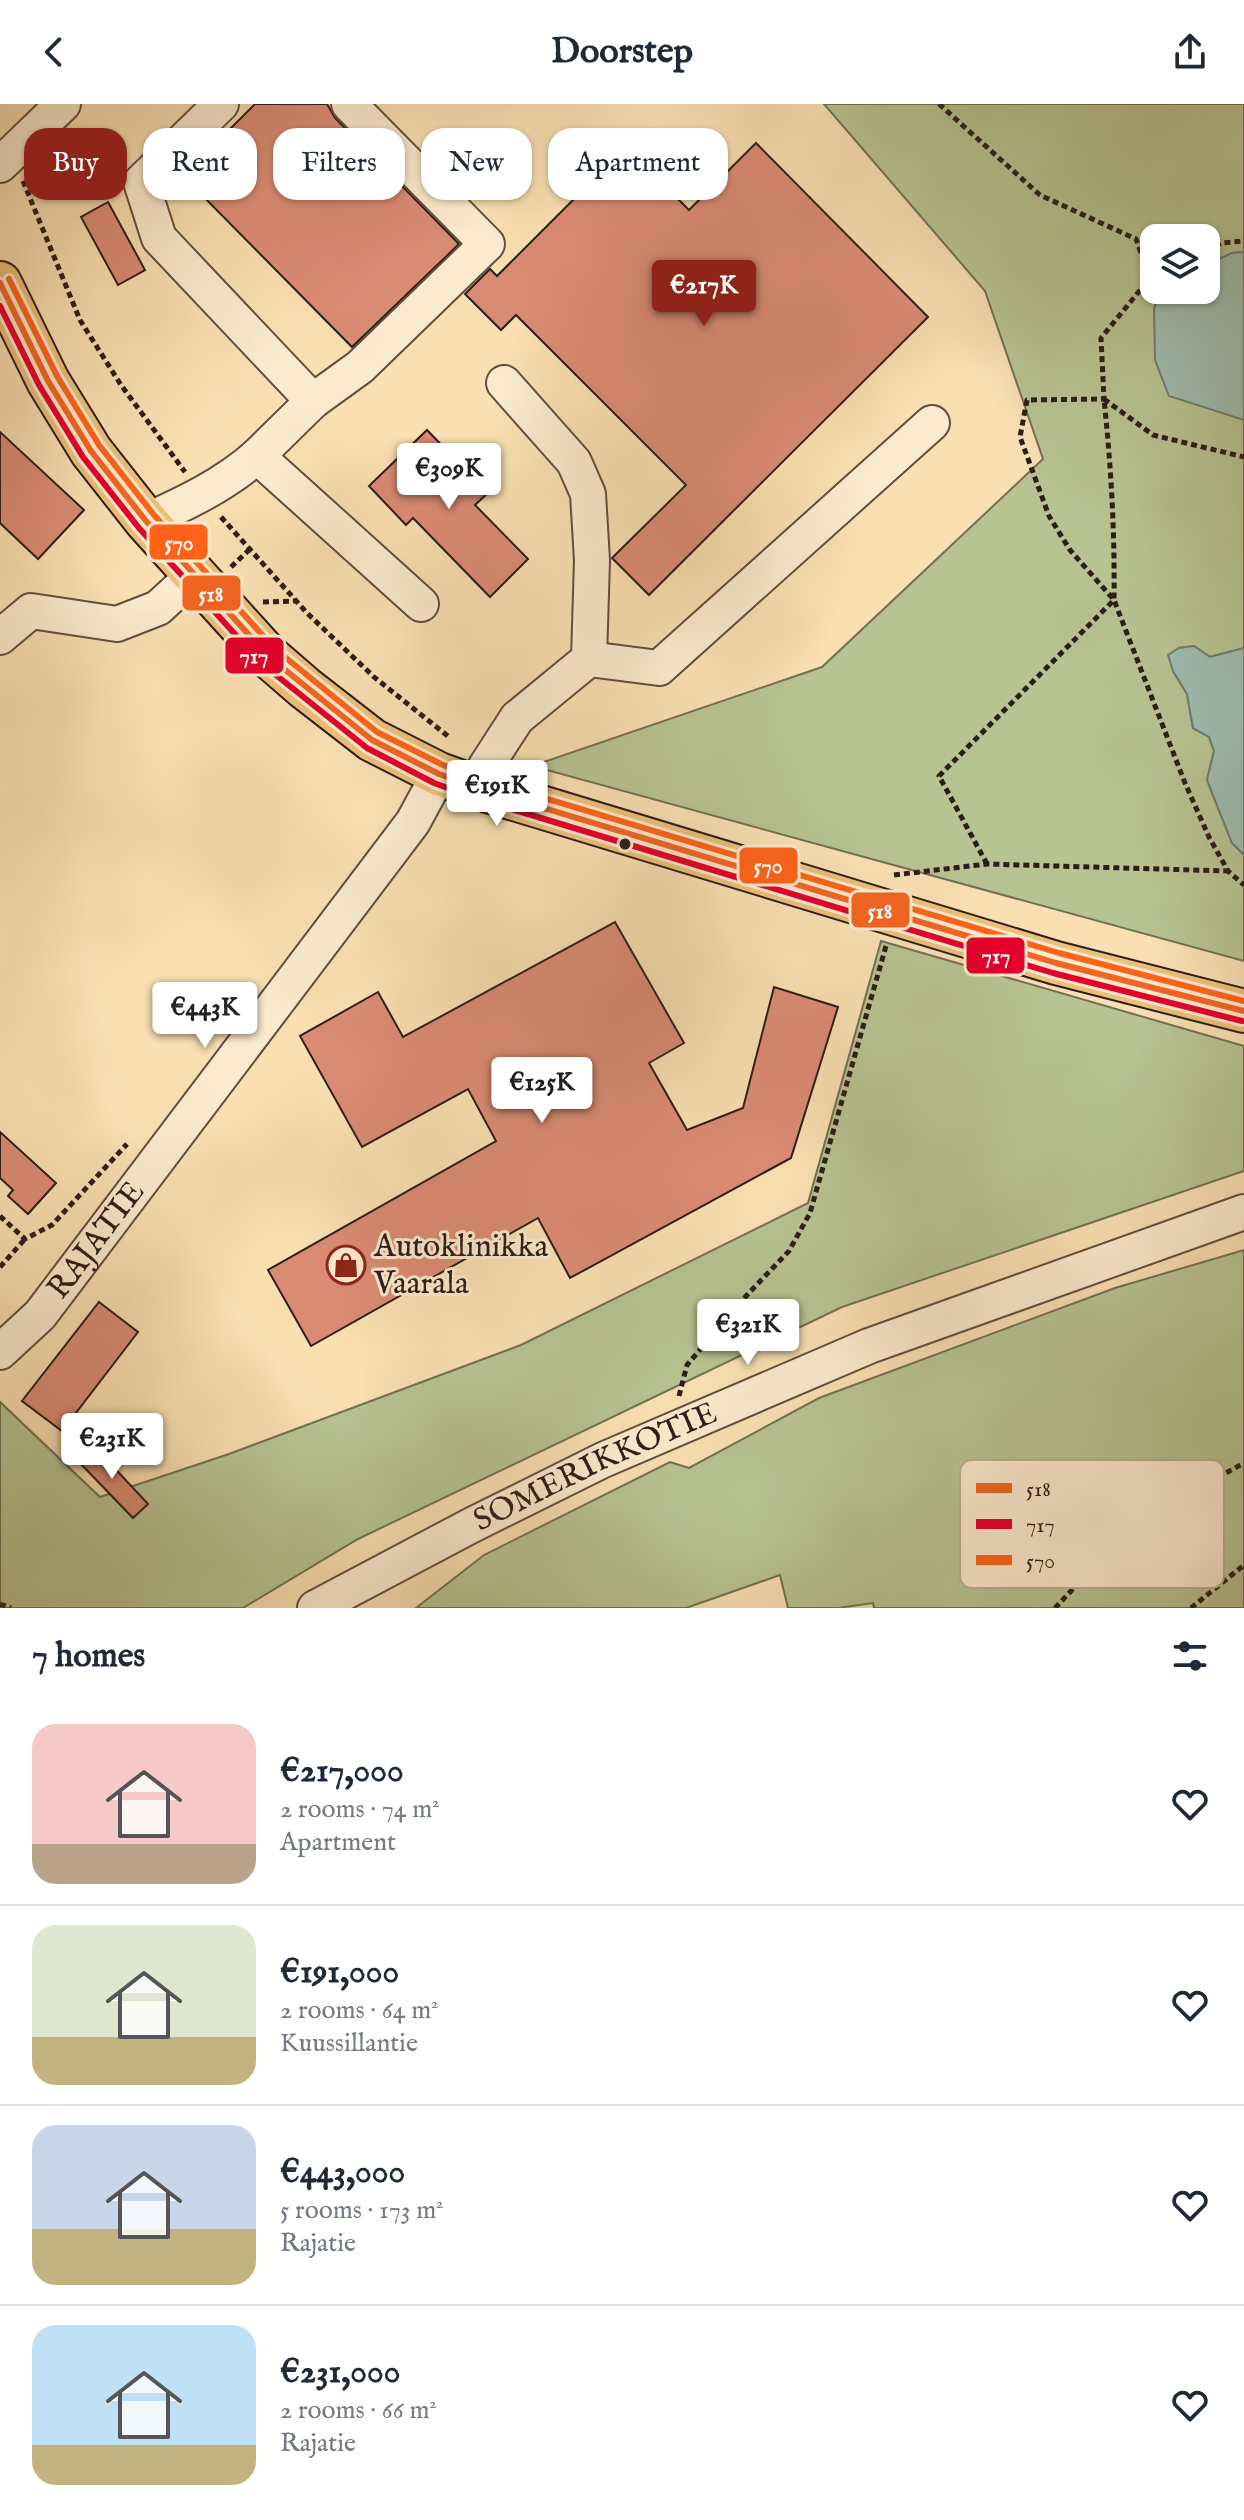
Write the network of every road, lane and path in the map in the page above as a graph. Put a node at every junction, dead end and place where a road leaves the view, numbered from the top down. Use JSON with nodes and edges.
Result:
{"nodes":[{"id":1,"x":63,"y":104,"type":"edge"},
{"id":2,"x":221,"y":104,"type":"edge"},
{"id":3,"x":349,"y":104,"type":"edge"},
{"id":4,"x":939,"y":104,"type":"edge"},
{"id":5,"x":0,"y":165,"type":"edge"},
{"id":6,"x":1244,"y":241,"type":"edge"},
{"id":7,"x":1220,"y":243,"type":"edge"},
{"id":8,"x":1140,"y":248,"type":"edge"},
{"id":9,"x":1140,"y":291,"type":"edge"},
{"id":10,"x":4,"y":302,"type":"edge"},
{"id":11,"x":504,"y":383,"type":"dead end"},
{"id":12,"x":1104,"y":399,"type":"junction"},
{"id":13,"x":313,"y":401,"type":"junction"},
{"id":14,"x":932,"y":423,"type":"dead end"},
{"id":15,"x":257,"y":456,"type":"junction"},
{"id":16,"x":1244,"y":457,"type":"edge"},
{"id":17,"x":146,"y":521,"type":"junction"},
{"id":18,"x":250,"y":549,"type":"dead end"},
{"id":19,"x":211,"y":573,"type":"junction"},
{"id":20,"x":1114,"y":600,"type":"junction"},
{"id":21,"x":296,"y":601,"type":"dead end"},
{"id":22,"x":258,"y":603,"type":"dead end"},
{"id":23,"x":421,"y":604,"type":"dead end"},
{"id":24,"x":0,"y":637,"type":"edge"},
{"id":25,"x":589,"y":659,"type":"junction"},
{"id":26,"x":439,"y":774,"type":"junction"},
{"id":27,"x":478,"y":788,"type":"junction"},
{"id":28,"x":987,"y":864,"type":"junction"},
{"id":29,"x":1228,"y":871,"type":"junction"},
{"id":30,"x":1244,"y":885,"type":"edge"},
{"id":31,"x":893,"y":895,"type":"junction"},
{"id":32,"x":1244,"y":1011,"type":"edge"},
{"id":33,"x":127,"y":1144,"type":"dead end"},
{"id":34,"x":1244,"y":1212,"type":"edge"},
{"id":35,"x":0,"y":1216,"type":"edge"},
{"id":36,"x":25,"y":1239,"type":"junction"},
{"id":37,"x":0,"y":1267,"type":"edge"},
{"id":38,"x":0,"y":1352,"type":"edge"},
{"id":39,"x":681,"y":1427,"type":"junction"},
{"id":40,"x":1244,"y":1463,"type":"edge"},
{"id":41,"x":1224,"y":1474,"type":"edge"},
{"id":42,"x":1244,"y":1565,"type":"edge"},
{"id":43,"x":1224,"y":1581,"type":"edge"},
{"id":44,"x":1074,"y":1588,"type":"edge"},
{"id":45,"x":1216,"y":1588,"type":"edge"},
{"id":46,"x":336,"y":1603,"type":"edge"},
{"id":47,"x":0,"y":1604,"type":"edge"},
{"id":48,"x":11,"y":1608,"type":"edge"},
{"id":49,"x":1055,"y":1608,"type":"edge"},
{"id":50,"x":1191,"y":1608,"type":"edge"}],
"edges":[{"from":1,"to":5,"type":"street"},
{"from":2,"to":13,"type":"street"},
{"from":3,"to":13,"type":"street"},
{"from":4,"to":8,"type":"path"},
{"from":6,"to":7,"type":"path"},
{"from":9,"to":12,"type":"path"},
{"from":10,"to":17,"type":"main road"},
{"from":11,"to":25,"type":"street"},
{"from":12,"to":16,"type":"path"},
{"from":12,"to":20,"type":"path"},
{"from":12,"to":20,"type":"path"},
{"from":13,"to":15,"type":"street"},
{"from":14,"to":25,"type":"street"},
{"from":15,"to":17,"type":"street"},
{"from":15,"to":23,"type":"street"},
{"from":17,"to":19,"type":"main road"},
{"from":18,"to":19,"type":"path"},
{"from":19,"to":24,"type":"street"},
{"from":19,"to":26,"type":"main road"},
{"from":20,"to":28,"type":"path"},
{"from":20,"to":29,"type":"path"},
{"from":21,"to":22,"type":"path"},
{"from":25,"to":27,"type":"street"},
{"from":26,"to":27,"type":"main road"},
{"from":26,"to":38,"type":"street","name":"RAJATIE"},
{"from":27,"to":31,"type":"main road"},
{"from":28,"to":29,"type":"path"},
{"from":28,"to":31,"type":"path"},
{"from":29,"to":30,"type":"path"},
{"from":31,"to":32,"type":"main road"},
{"from":31,"to":39,"type":"path"},
{"from":33,"to":36,"type":"path"},
{"from":34,"to":39,"type":"street","name":"SOMERIKKOTIE"},
{"from":35,"to":36,"type":"path"},
{"from":36,"to":37,"type":"path"},
{"from":39,"to":46,"type":"street","name":"SOMERIKKOTIE"},
{"from":40,"to":41,"type":"path"},
{"from":42,"to":43,"type":"path"},
{"from":44,"to":49,"type":"path"},
{"from":45,"to":50,"type":"path"},
{"from":47,"to":48,"type":"path"}]}
